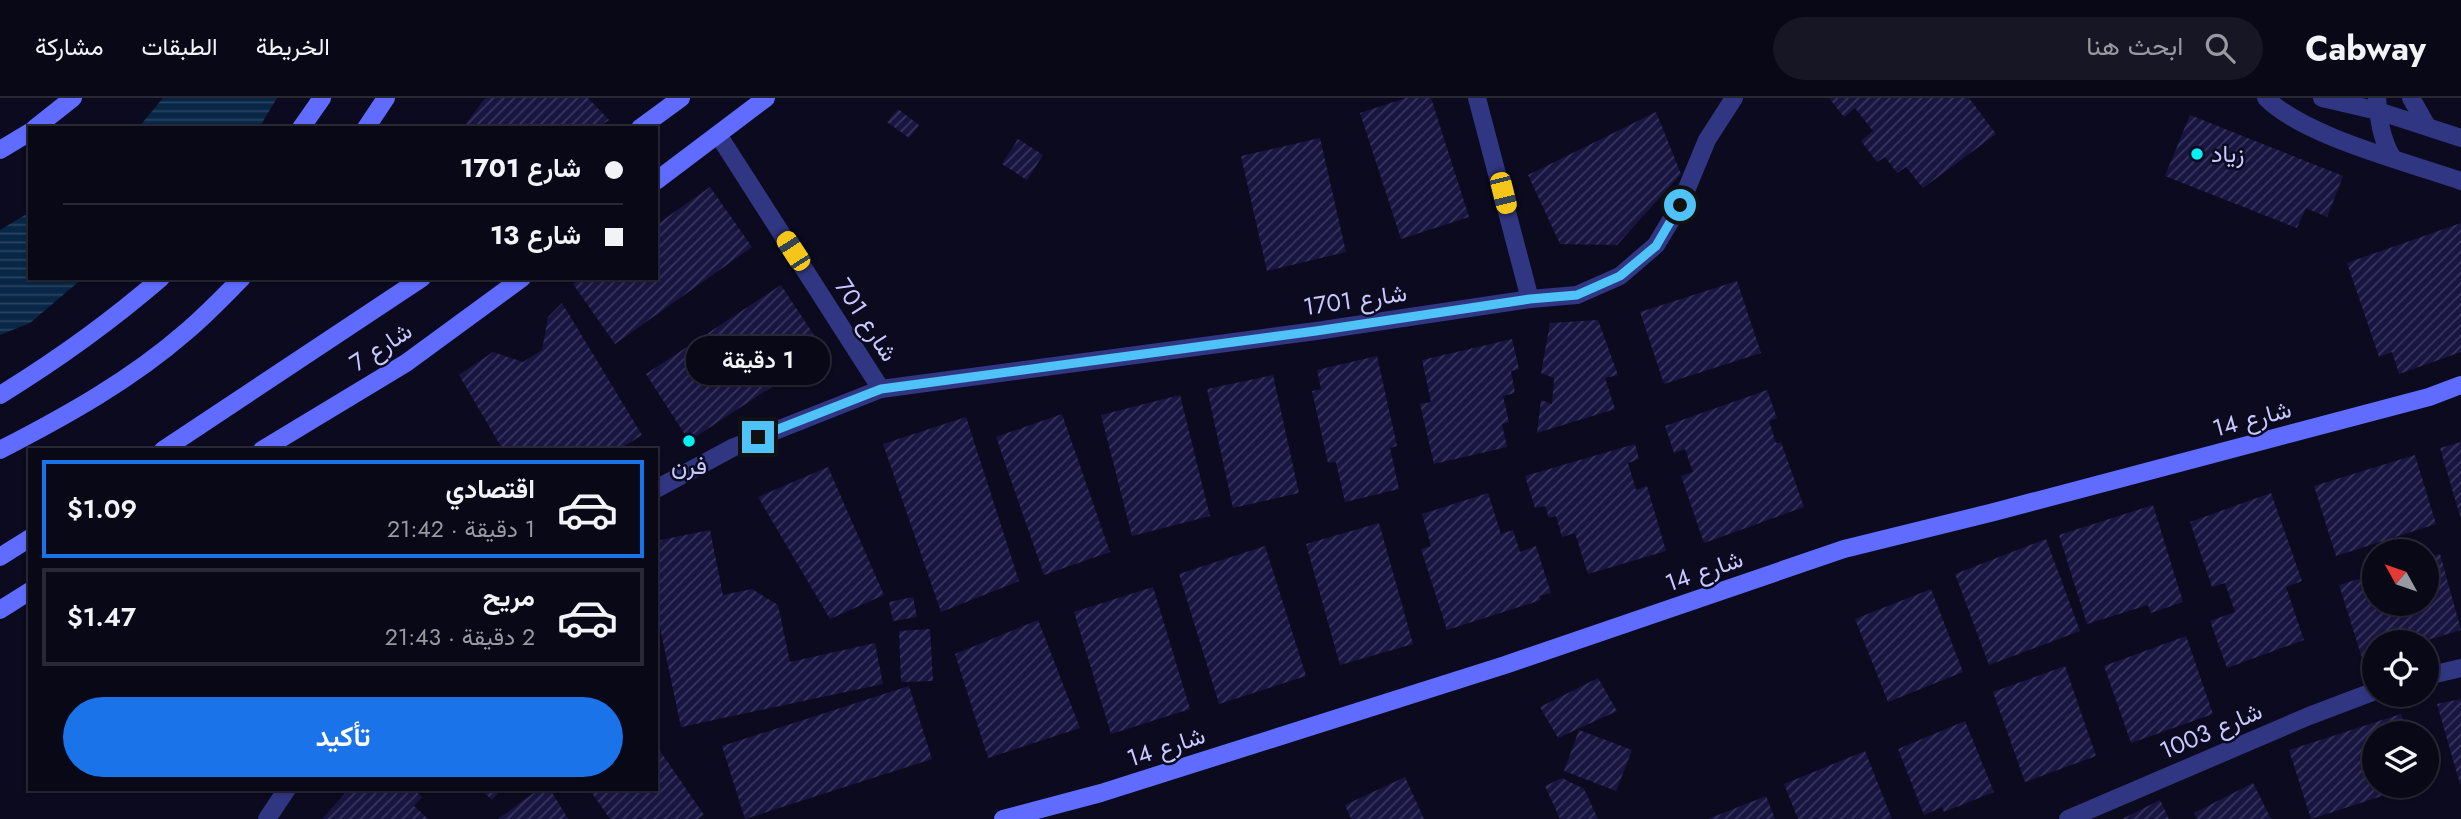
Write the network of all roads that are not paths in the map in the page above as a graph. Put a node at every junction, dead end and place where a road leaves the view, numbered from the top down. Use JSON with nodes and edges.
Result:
{"nodes":[{"id":1,"x":73,"y":98,"type":"edge"},
{"id":2,"x":323,"y":98,"type":"edge"},
{"id":3,"x":386,"y":98,"type":"edge"},
{"id":4,"x":681,"y":98,"type":"edge"},
{"id":5,"x":766,"y":98,"type":"edge"},
{"id":6,"x":1477,"y":98,"type":"edge"},
{"id":7,"x":1734,"y":98,"type":"edge"},
{"id":8,"x":2266,"y":98,"type":"edge"},
{"id":9,"x":2328,"y":98,"type":"edge"},
{"id":10,"x":2411,"y":98,"type":"edge"},
{"id":11,"x":2377,"y":105,"type":"edge"},
{"id":12,"x":38,"y":126,"type":"edge"},
{"id":13,"x":302,"y":126,"type":"edge"},
{"id":14,"x":367,"y":126,"type":"edge"},
{"id":15,"x":643,"y":126,"type":"edge"},
{"id":16,"x":2427,"y":126,"type":"junction"},
{"id":17,"x":28,"y":133,"type":"edge"},
{"id":18,"x":719,"y":136,"type":"junction"},
{"id":19,"x":2461,"y":138,"type":"edge"},
{"id":20,"x":0,"y":150,"type":"edge"},
{"id":21,"x":2392,"y":157,"type":"junction"},
{"id":22,"x":658,"y":180,"type":"edge"},
{"id":23,"x":2461,"y":181,"type":"edge"},
{"id":24,"x":158,"y":280,"type":"edge"},
{"id":25,"x":240,"y":280,"type":"edge"},
{"id":26,"x":419,"y":280,"type":"edge"},
{"id":27,"x":519,"y":280,"type":"edge"},
{"id":28,"x":1530,"y":299,"type":"junction"},
{"id":29,"x":2461,"y":385,"type":"edge"},
{"id":30,"x":881,"y":389,"type":"junction"},
{"id":31,"x":2461,"y":394,"type":"edge"},
{"id":32,"x":0,"y":395,"type":"edge"},
{"id":33,"x":2429,"y":397,"type":"junction"},
{"id":34,"x":166,"y":448,"type":"edge"},
{"id":35,"x":265,"y":448,"type":"edge"},
{"id":36,"x":0,"y":450,"type":"edge"},
{"id":37,"x":658,"y":488,"type":"edge"},
{"id":38,"x":28,"y":539,"type":"edge"},
{"id":39,"x":0,"y":557,"type":"edge"},
{"id":40,"x":28,"y":593,"type":"edge"},
{"id":41,"x":0,"y":610,"type":"edge"},
{"id":42,"x":2461,"y":668,"type":"edge"},
{"id":43,"x":2439,"y":673,"type":"edge"},
{"id":44,"x":2362,"y":696,"type":"edge"},
{"id":45,"x":286,"y":791,"type":"edge"},
{"id":46,"x":267,"y":819,"type":"edge"},
{"id":47,"x":1003,"y":819,"type":"edge"},
{"id":48,"x":2068,"y":819,"type":"edge"}],
"edges":[{"from":1,"to":12,"type":"street"},
{"from":2,"to":13,"type":"street"},
{"from":3,"to":14,"type":"street"},
{"from":4,"to":15,"type":"street"},
{"from":5,"to":18,"type":"street"},
{"from":6,"to":28,"type":"street"},
{"from":7,"to":28,"type":"street","name":"شارع 1701"},
{"from":8,"to":21,"type":"street"},
{"from":9,"to":11,"type":"street"},
{"from":10,"to":16,"type":"street"},
{"from":11,"to":16,"type":"street"},
{"from":11,"to":21,"type":"street"},
{"from":16,"to":19,"type":"street"},
{"from":17,"to":20,"type":"street"},
{"from":18,"to":22,"type":"street"},
{"from":18,"to":30,"type":"street","name":"شارع 701"},
{"from":21,"to":23,"type":"street"},
{"from":24,"to":32,"type":"street"},
{"from":25,"to":36,"type":"street"},
{"from":26,"to":34,"type":"street","name":"شارع 7"},
{"from":27,"to":35,"type":"street","name":"شارع 7"},
{"from":28,"to":30,"type":"street","name":"شارع 1701"},
{"from":29,"to":33,"type":"street"},
{"from":30,"to":37,"type":"street","name":"شارع 1701"},
{"from":31,"to":33,"type":"street"},
{"from":33,"to":47,"type":"street","name":"شارع 14"},
{"from":38,"to":39,"type":"street"},
{"from":40,"to":41,"type":"street"},
{"from":42,"to":43,"type":"street"},
{"from":44,"to":48,"type":"street","name":"شارع 1003"},
{"from":45,"to":46,"type":"street"}]}
